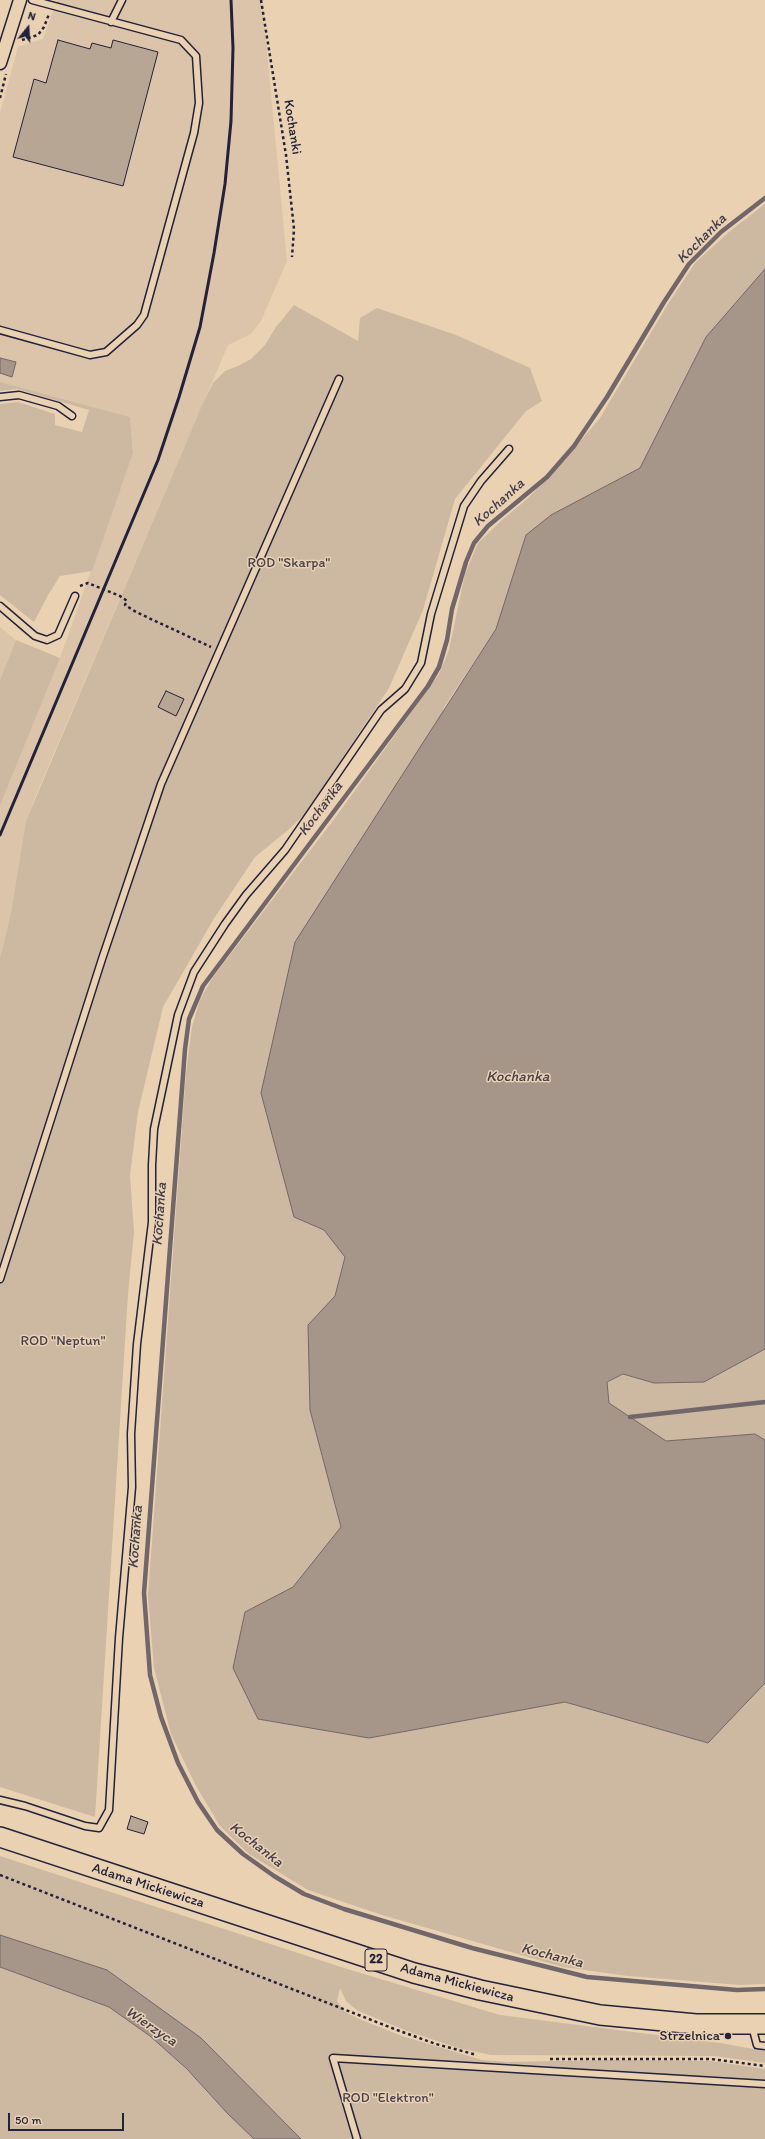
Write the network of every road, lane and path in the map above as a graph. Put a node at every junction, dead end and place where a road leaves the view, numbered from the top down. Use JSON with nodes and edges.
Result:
{"nodes":[{"id":1,"x":20,"y":0,"type":"edge"},
{"id":2,"x":32,"y":0,"type":"edge"},
{"id":3,"x":122,"y":0,"type":"edge"},
{"id":4,"x":261,"y":0,"type":"edge"},
{"id":5,"x":51,"y":6,"type":"junction"},
{"id":6,"x":111,"y":22,"type":"junction"},
{"id":7,"x":20,"y":41,"type":"dead end"},
{"id":8,"x":4,"y":65,"type":"edge"},
{"id":9,"x":0,"y":98,"type":"edge"},
{"id":10,"x":292,"y":257,"type":"dead end"},
{"id":11,"x":0,"y":330,"type":"edge"},
{"id":12,"x":339,"y":379,"type":"dead end"},
{"id":13,"x":0,"y":397,"type":"edge"},
{"id":14,"x":72,"y":416,"type":"dead end"},
{"id":15,"x":509,"y":449,"type":"dead end"},
{"id":16,"x":75,"y":596,"type":"joint"},
{"id":17,"x":0,"y":606,"type":"edge"},
{"id":18,"x":219,"y":650,"type":"junction"},
{"id":19,"x":0,"y":1279,"type":"edge"},
{"id":20,"x":0,"y":1800,"type":"edge"},
{"id":21,"x":0,"y":1837,"type":"edge"},
{"id":22,"x":0,"y":1875,"type":"edge"},
{"id":23,"x":758,"y":2024,"type":"edge"},
{"id":24,"x":765,"y":2046,"type":"edge"},
{"id":25,"x":480,"y":2056,"type":"dead end"},
{"id":26,"x":548,"y":2059,"type":"dead end"},
{"id":27,"x":765,"y":2066,"type":"edge"},
{"id":28,"x":765,"y":2084,"type":"edge"},
{"id":29,"x":357,"y":2139,"type":"edge"}],
"edges":[{"from":1,"to":8,"type":"street"},
{"from":2,"to":5,"type":"lane"},
{"from":3,"to":6,"type":"lane"},
{"from":4,"to":10,"type":"path","name":"Kochanki"},
{"from":5,"to":6,"type":"lane"},
{"from":5,"to":7,"type":"path"},
{"from":6,"to":11,"type":"lane"},
{"from":8,"to":9,"type":"path"},
{"from":12,"to":18,"type":"lane"},
{"from":13,"to":14,"type":"lane"},
{"from":15,"to":20,"type":"lane"},
{"from":16,"to":17,"type":"lane"},
{"from":16,"to":18,"type":"path"},
{"from":18,"to":19,"type":"lane"},
{"from":21,"to":23,"type":"main road","name":"Adama Mickiewicza","number":"22"},
{"from":22,"to":25,"type":"path"},
{"from":23,"to":24,"type":"lane"},
{"from":26,"to":27,"type":"path"},
{"from":28,"to":29,"type":"lane"}]}
